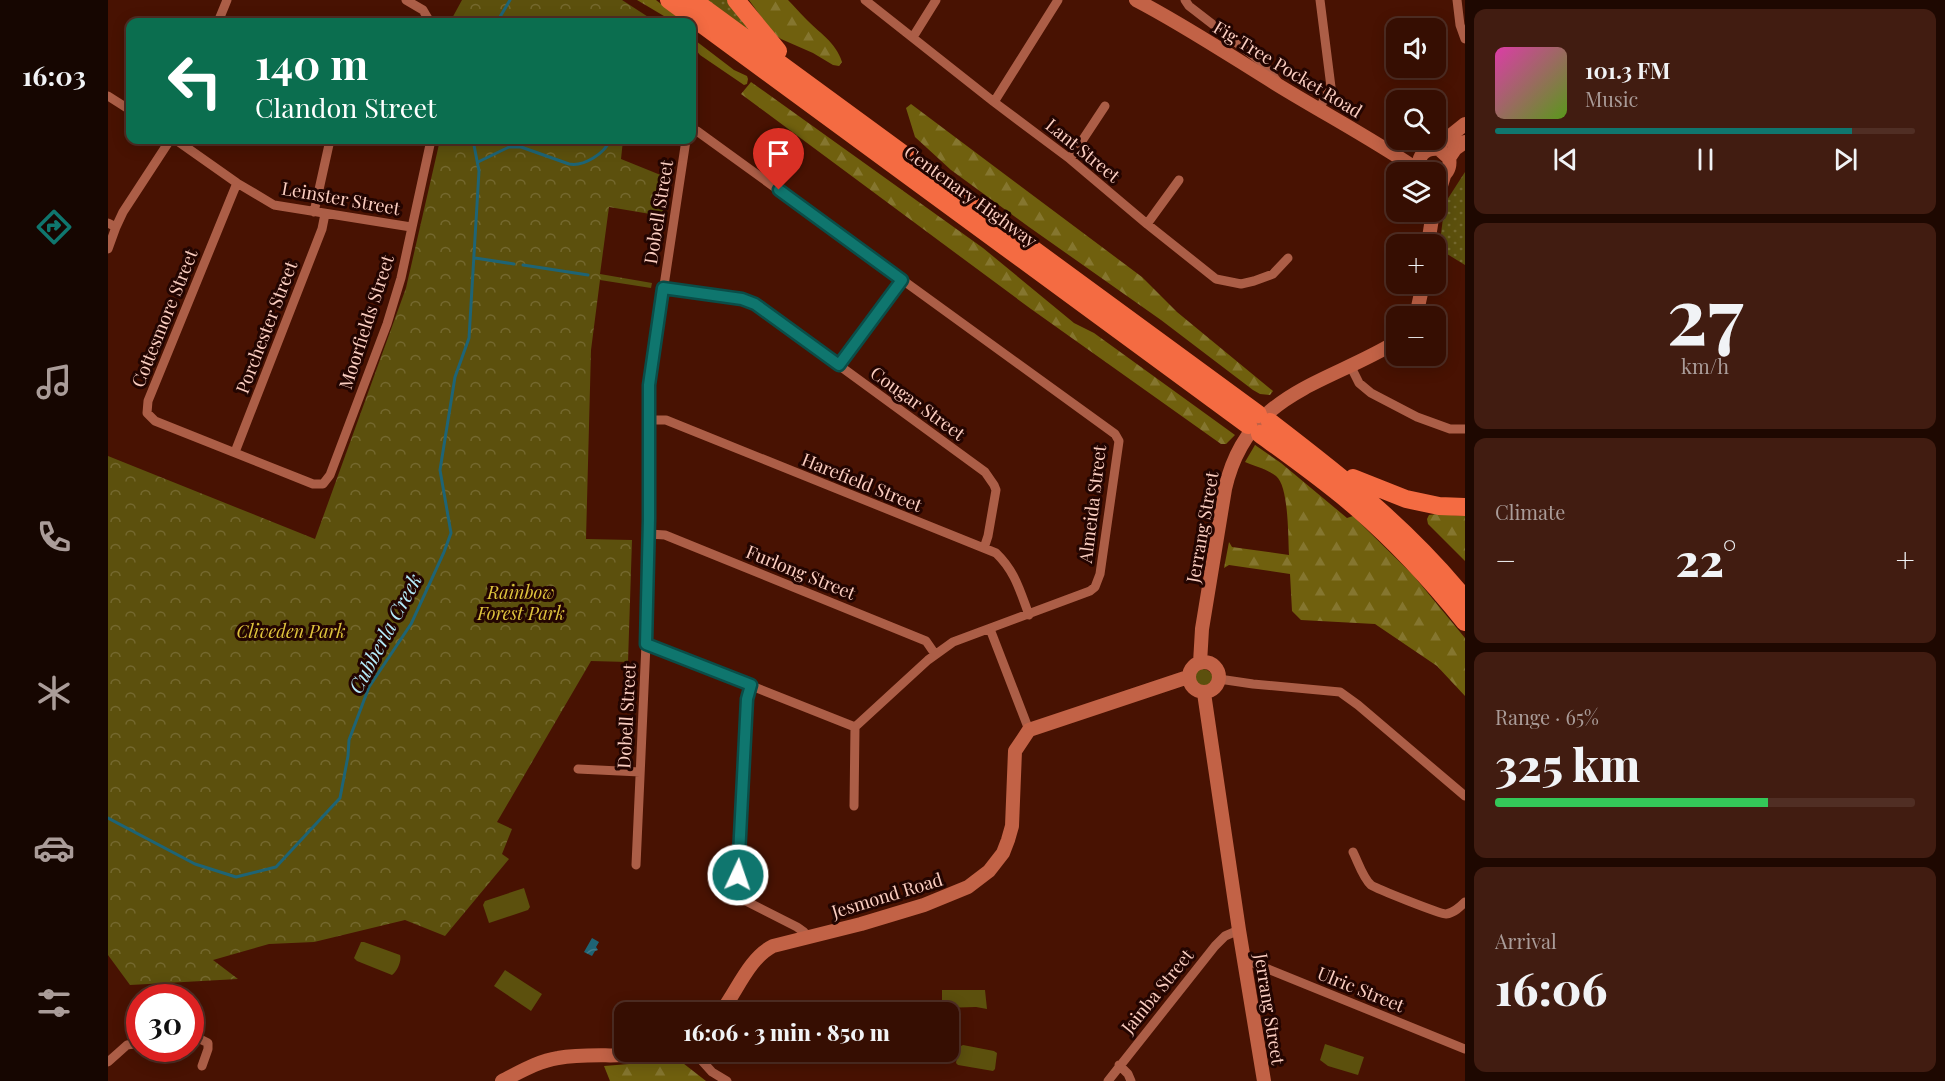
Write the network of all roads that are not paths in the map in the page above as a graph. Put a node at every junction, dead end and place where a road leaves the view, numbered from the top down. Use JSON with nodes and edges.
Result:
{"nodes":[{"id":1,"x":227,"y":0,"type":"edge"},
{"id":2,"x":406,"y":0,"type":"edge"},
{"id":3,"x":669,"y":0,"type":"edge"},
{"id":4,"x":693,"y":0,"type":"edge"},
{"id":5,"x":736,"y":0,"type":"edge"},
{"id":6,"x":865,"y":0,"type":"edge"},
{"id":7,"x":936,"y":0,"type":"edge"},
{"id":8,"x":1059,"y":0,"type":"edge"},
{"id":9,"x":1136,"y":0,"type":"edge"},
{"id":10,"x":1185,"y":0,"type":"edge"},
{"id":11,"x":1320,"y":0,"type":"edge"},
{"id":12,"x":1457,"y":0,"type":"edge"},
{"id":13,"x":220,"y":18,"type":"edge"},
{"id":14,"x":428,"y":18,"type":"edge"},
{"id":15,"x":694,"y":18,"type":"edge"},
{"id":16,"x":696,"y":19,"type":"edge"},
{"id":17,"x":913,"y":37,"type":"junction"},
{"id":18,"x":1465,"y":39,"type":"edge"},
{"id":19,"x":1282,"y":88,"type":"junction"},
{"id":20,"x":108,"y":96,"type":"edge"},
{"id":21,"x":994,"y":102,"type":"junction"},
{"id":22,"x":1105,"y":106,"type":"dead end"},
{"id":23,"x":126,"y":107,"type":"edge"},
{"id":24,"x":1319,"y":109,"type":"junction"},
{"id":25,"x":844,"y":111,"type":"junction"},
{"id":26,"x":1465,"y":124,"type":"edge"},
{"id":27,"x":696,"y":133,"type":"edge"},
{"id":28,"x":1446,"y":138,"type":"edge"},
{"id":29,"x":1465,"y":142,"type":"edge"},
{"id":30,"x":167,"y":144,"type":"edge"},
{"id":31,"x":182,"y":144,"type":"edge"},
{"id":32,"x":329,"y":144,"type":"edge"},
{"id":33,"x":430,"y":144,"type":"edge"},
{"id":34,"x":685,"y":144,"type":"edge"},
{"id":35,"x":1426,"y":150,"type":"edge"},
{"id":36,"x":1428,"y":150,"type":"edge"},
{"id":37,"x":1436,"y":150,"type":"edge"},
{"id":38,"x":1391,"y":152,"type":"junction"},
{"id":39,"x":1449,"y":158,"type":"junction"},
{"id":40,"x":1070,"y":159,"type":"junction"},
{"id":41,"x":1406,"y":162,"type":"edge"},
{"id":42,"x":1419,"y":162,"type":"edge"},
{"id":43,"x":1446,"y":171,"type":"edge"},
{"id":44,"x":1179,"y":180,"type":"dead end"},
{"id":45,"x":237,"y":183,"type":"junction"},
{"id":46,"x":314,"y":212,"type":"junction"},
{"id":47,"x":325,"y":214,"type":"junction"},
{"id":48,"x":1147,"y":224,"type":"junction"},
{"id":49,"x":112,"y":225,"type":"edge"},
{"id":50,"x":411,"y":227,"type":"junction"},
{"id":51,"x":108,"y":249,"type":"edge"},
{"id":52,"x":1288,"y":258,"type":"dead end"},
{"id":53,"x":902,"y":280,"type":"junction"},
{"id":54,"x":663,"y":288,"type":"junction"},
{"id":55,"x":1386,"y":347,"type":"edge"},
{"id":56,"x":839,"y":365,"type":"junction"},
{"id":57,"x":1350,"y":365,"type":"junction"},
{"id":58,"x":649,"y":420,"type":"junction"},
{"id":59,"x":1259,"y":424,"type":"junction"},
{"id":60,"x":1465,"y":429,"type":"edge"},
{"id":61,"x":235,"y":452,"type":"junction"},
{"id":62,"x":330,"y":476,"type":"joint"},
{"id":63,"x":1336,"y":482,"type":"junction"},
{"id":64,"x":1465,"y":507,"type":"edge"},
{"id":65,"x":649,"y":534,"type":"junction"},
{"id":66,"x":984,"y":548,"type":"junction"},
{"id":67,"x":1465,"y":599,"type":"edge"},
{"id":68,"x":1029,"y":615,"type":"junction"},
{"id":69,"x":1465,"y":622,"type":"edge"},
{"id":70,"x":990,"y":629,"type":"junction"},
{"id":71,"x":646,"y":644,"type":"junction"},
{"id":72,"x":935,"y":654,"type":"junction"},
{"id":73,"x":1200,"y":663,"type":"junction"},
{"id":74,"x":1188,"y":677,"type":"junction"},
{"id":75,"x":1219,"y":679,"type":"junction"},
{"id":76,"x":751,"y":685,"type":"junction"},
{"id":77,"x":1204,"y":693,"type":"junction"},
{"id":78,"x":855,"y":727,"type":"junction"},
{"id":79,"x":1029,"y":730,"type":"junction"},
{"id":80,"x":578,"y":769,"type":"dead end"},
{"id":81,"x":640,"y":772,"type":"junction"},
{"id":82,"x":1465,"y":796,"type":"edge"},
{"id":83,"x":854,"y":806,"type":"dead end"},
{"id":84,"x":1353,"y":852,"type":"dead end"},
{"id":85,"x":636,"y":865,"type":"dead end"},
{"id":86,"x":1465,"y":902,"type":"edge"},
{"id":87,"x":1239,"y":930,"type":"junction"},
{"id":88,"x":806,"y":937,"type":"junction"},
{"id":89,"x":1245,"y":964,"type":"junction"},
{"id":90,"x":728,"y":1002,"type":"edge"},
{"id":91,"x":204,"y":1041,"type":"edge"},
{"id":92,"x":126,"y":1046,"type":"edge"},
{"id":93,"x":1465,"y":1049,"type":"edge"},
{"id":94,"x":614,"y":1056,"type":"edge"},
{"id":95,"x":204,"y":1060,"type":"edge"},
{"id":96,"x":108,"y":1062,"type":"edge"},
{"id":97,"x":203,"y":1062,"type":"edge"},
{"id":98,"x":703,"y":1062,"type":"edge"},
{"id":99,"x":1119,"y":1065,"type":"junction"},
{"id":100,"x":202,"y":1066,"type":"dead end"},
{"id":101,"x":502,"y":1081,"type":"edge"},
{"id":102,"x":727,"y":1081,"type":"edge"},
{"id":103,"x":1108,"y":1081,"type":"edge"},
{"id":104,"x":1131,"y":1081,"type":"edge"},
{"id":105,"x":1264,"y":1081,"type":"edge"}],
"edges":[{"from":1,"to":13,"type":"street"},
{"from":2,"to":14,"type":"street"},
{"from":3,"to":15,"type":"highway","name":"Centenary Highway"},
{"from":4,"to":25,"type":"highway","name":"Centenary Highway"},
{"from":5,"to":25,"type":"highway"},
{"from":6,"to":17,"type":"street","name":"Lant Street"},
{"from":7,"to":17,"type":"street"},
{"from":8,"to":21,"type":"street"},
{"from":9,"to":19,"type":"street","name":"Fig Tree Pocket Road"},
{"from":10,"to":19,"type":"street"},
{"from":11,"to":24,"type":"street"},
{"from":12,"to":18,"type":"street"},
{"from":16,"to":59,"type":"highway","name":"Centenary Highway"},
{"from":17,"to":21,"type":"street","name":"Lant Street"},
{"from":19,"to":24,"type":"street","name":"Fig Tree Pocket Road"},
{"from":20,"to":23,"type":"street"},
{"from":21,"to":40,"type":"street","name":"Lant Street"},
{"from":22,"to":40,"type":"street"},
{"from":24,"to":38,"type":"street","name":"Fig Tree Pocket Road"},
{"from":25,"to":59,"type":"highway","name":"Centenary Highway"},
{"from":26,"to":28,"type":"street"},
{"from":27,"to":53,"type":"street","name":"Almeida Street"},
{"from":29,"to":39,"type":"street"},
{"from":30,"to":49,"type":"street"},
{"from":31,"to":45,"type":"street","name":"Leinster Street"},
{"from":32,"to":46,"type":"street"},
{"from":33,"to":50,"type":"street","name":"Moorfields Street"},
{"from":34,"to":54,"type":"street","name":"Dobell Street"},
{"from":35,"to":38,"type":"street"},
{"from":36,"to":42,"type":"street"},
{"from":37,"to":39,"type":"street"},
{"from":38,"to":41,"type":"street","name":"Fig Tree Pocket Road"},
{"from":39,"to":43,"type":"street"},
{"from":40,"to":48,"type":"street","name":"Lant Street"},
{"from":44,"to":48,"type":"street"},
{"from":45,"to":46,"type":"street","name":"Leinster Street"},
{"from":45,"to":61,"type":"street","name":"Cottesmore Street"},
{"from":46,"to":47,"type":"street","name":"Leinster Street"},
{"from":47,"to":50,"type":"street","name":"Leinster Street"},
{"from":47,"to":61,"type":"street","name":"Porchester Street"},
{"from":48,"to":52,"type":"street","name":"Lant Street"},
{"from":49,"to":51,"type":"street"},
{"from":50,"to":62,"type":"street","name":"Moorfields Street"},
{"from":53,"to":56,"type":"street"},
{"from":53,"to":68,"type":"street","name":"Almeida Street"},
{"from":54,"to":56,"type":"street","name":"Cougar Street"},
{"from":54,"to":58,"type":"street","name":"Dobell Street"},
{"from":55,"to":57,"type":"street","name":"Jerrang Street"},
{"from":56,"to":66,"type":"street","name":"Cougar Street"},
{"from":57,"to":60,"type":"street"},
{"from":57,"to":73,"type":"street","name":"Jerrang Street"},
{"from":58,"to":65,"type":"street","name":"Dobell Street"},
{"from":58,"to":66,"type":"street","name":"Harefield Street"},
{"from":59,"to":63,"type":"highway","name":"Centenary Highway"},
{"from":61,"to":62,"type":"street","name":"Cottesmore Street"},
{"from":63,"to":64,"type":"highway"},
{"from":63,"to":67,"type":"highway"},
{"from":63,"to":69,"type":"highway"},
{"from":65,"to":71,"type":"street","name":"Dobell Street"},
{"from":65,"to":72,"type":"street","name":"Furlong Street"},
{"from":66,"to":68,"type":"street","name":"Harefield Street"},
{"from":68,"to":70,"type":"street","name":"Almeida Street"},
{"from":70,"to":72,"type":"street","name":"Almeida Street"},
{"from":70,"to":79,"type":"street"},
{"from":71,"to":76,"type":"street"},
{"from":71,"to":81,"type":"street","name":"Dobell Street"},
{"from":72,"to":78,"type":"street","name":"Almeida Street"},
{"from":73,"to":74,"type":"street"},
{"from":73,"to":75,"type":"street"},
{"from":74,"to":77,"type":"street"},
{"from":74,"to":79,"type":"street"},
{"from":75,"to":77,"type":"street"},
{"from":75,"to":82,"type":"street"},
{"from":76,"to":78,"type":"street"},
{"from":76,"to":88,"type":"street"},
{"from":77,"to":87,"type":"street","name":"Jerrang Street"},
{"from":78,"to":83,"type":"street"},
{"from":79,"to":88,"type":"street","name":"Jesmond Road"},
{"from":80,"to":81,"type":"street"},
{"from":81,"to":85,"type":"street","name":"Dobell Street"},
{"from":84,"to":86,"type":"street"},
{"from":87,"to":89,"type":"street","name":"Jerrang Street"},
{"from":87,"to":99,"type":"street","name":"Jainba Street"},
{"from":88,"to":90,"type":"street","name":"Jesmond Road"},
{"from":89,"to":93,"type":"street","name":"Ulric Street"},
{"from":89,"to":105,"type":"street","name":"Jerrang Street"},
{"from":91,"to":95,"type":"street"},
{"from":92,"to":96,"type":"street"},
{"from":94,"to":101,"type":"street"},
{"from":97,"to":100,"type":"street"},
{"from":98,"to":102,"type":"street"},
{"from":99,"to":103,"type":"street","name":"Jainba Street"},
{"from":99,"to":104,"type":"street"}]}
